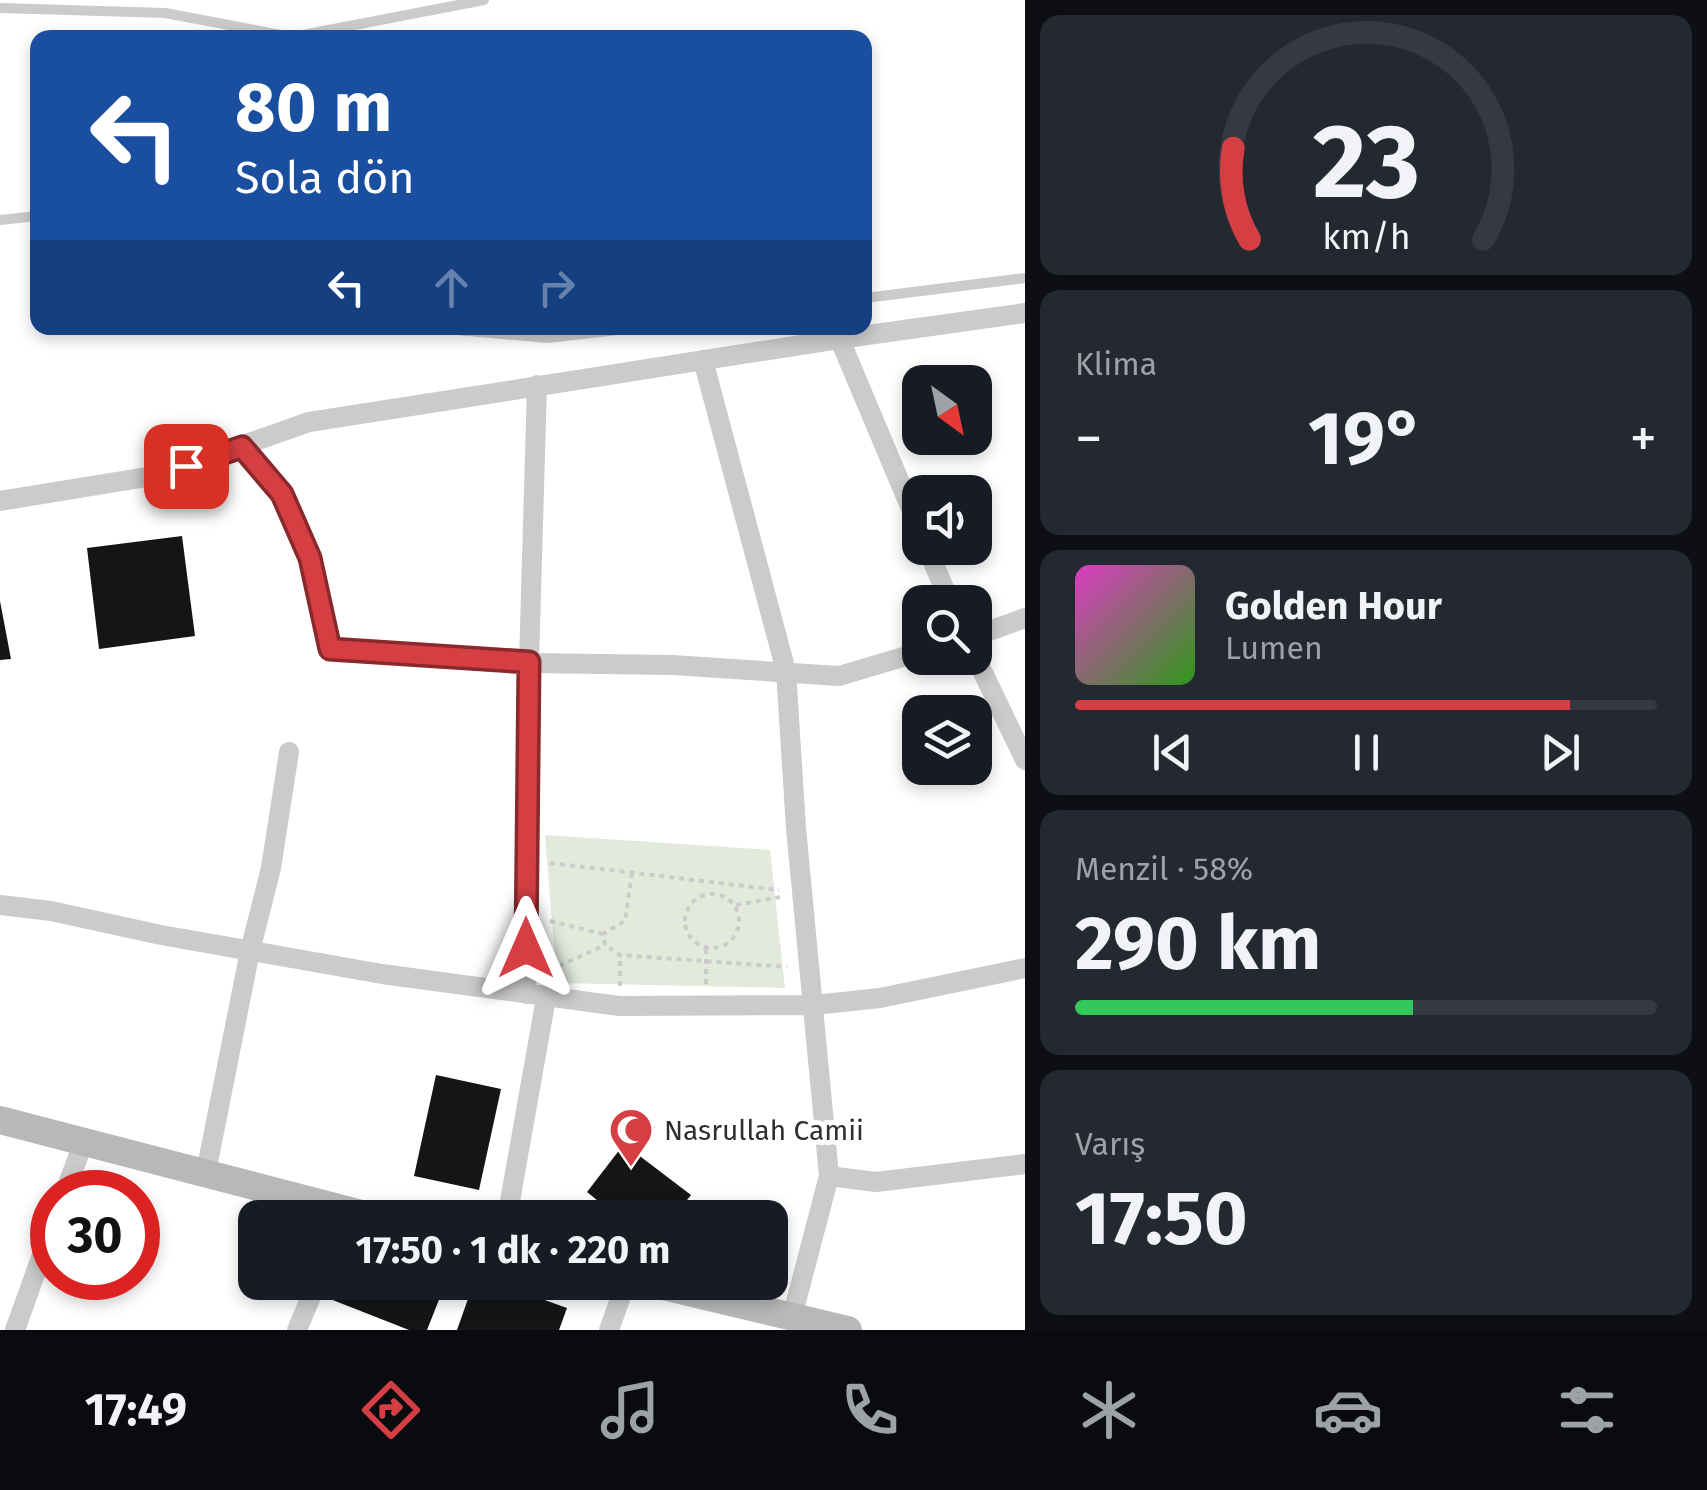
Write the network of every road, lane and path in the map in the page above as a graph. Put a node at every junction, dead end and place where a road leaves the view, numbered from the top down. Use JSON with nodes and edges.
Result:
{"nodes":[{"id":1,"x":484,"y":0,"type":"edge"},
{"id":2,"x":0,"y":8,"type":"edge"},
{"id":3,"x":253,"y":30,"type":"edge"},
{"id":4,"x":328,"y":30,"type":"edge"},
{"id":5,"x":30,"y":217,"type":"edge"},
{"id":6,"x":0,"y":220,"type":"edge"},
{"id":7,"x":1024,"y":278,"type":"edge"},
{"id":8,"x":872,"y":297,"type":"edge"},
{"id":9,"x":1024,"y":313,"type":"edge"},
{"id":10,"x":514,"y":335,"type":"edge"},
{"id":11,"x":574,"y":335,"type":"edge"},
{"id":12,"x":840,"y":340,"type":"junction"},
{"id":13,"x":703,"y":360,"type":"junction"},
{"id":14,"x":537,"y":385,"type":"junction"},
{"id":15,"x":242,"y":447,"type":"junction"},
{"id":16,"x":902,"y":487,"type":"edge"},
{"id":17,"x":0,"y":501,"type":"edge"},
{"id":18,"x":1024,"y":618,"type":"edge"},
{"id":19,"x":992,"y":630,"type":"edge"},
{"id":20,"x":902,"y":657,"type":"edge"},
{"id":21,"x":529,"y":662,"type":"junction"},
{"id":22,"x":786,"y":672,"type":"junction"},
{"id":23,"x":984,"y":675,"type":"edge"},
{"id":24,"x":289,"y":752,"type":"dead end"},
{"id":25,"x":1024,"y":760,"type":"edge"},
{"id":26,"x":526,"y":860,"type":"junction"},
{"id":27,"x":632,"y":873,"type":"junction"},
{"id":28,"x":716,"y":884,"type":"junction"},
{"id":29,"x":804,"y":892,"type":"junction"},
{"id":30,"x":718,"y":893,"type":"junction"},
{"id":31,"x":736,"y":905,"type":"junction"},
{"id":32,"x":0,"y":906,"type":"edge"},
{"id":33,"x":526,"y":915,"type":"junction"},
{"id":34,"x":603,"y":934,"type":"junction"},
{"id":35,"x":604,"y":945,"type":"junction"},
{"id":36,"x":706,"y":949,"type":"junction"},
{"id":37,"x":250,"y":951,"type":"junction"},
{"id":38,"x":620,"y":956,"type":"junction"},
{"id":39,"x":706,"y":962,"type":"junction"},
{"id":40,"x":810,"y":968,"type":"junction"},
{"id":41,"x":1024,"y":968,"type":"edge"},
{"id":42,"x":533,"y":991,"type":"junction"},
{"id":43,"x":814,"y":1005,"type":"junction"},
{"id":44,"x":619,"y":1006,"type":"junction"},
{"id":45,"x":706,"y":1008,"type":"junction"},
{"id":46,"x":0,"y":1120,"type":"edge"},
{"id":47,"x":84,"y":1141,"type":"junction"},
{"id":48,"x":1024,"y":1164,"type":"edge"},
{"id":49,"x":73,"y":1170,"type":"edge"},
{"id":50,"x":206,"y":1172,"type":"junction"},
{"id":51,"x":829,"y":1176,"type":"junction"},
{"id":52,"x":299,"y":1200,"type":"edge"},
{"id":53,"x":509,"y":1200,"type":"edge"},
{"id":54,"x":30,"y":1288,"type":"edge"},
{"id":55,"x":310,"y":1300,"type":"edge"},
{"id":56,"x":620,"y":1300,"type":"edge"},
{"id":57,"x":721,"y":1300,"type":"edge"},
{"id":58,"x":792,"y":1317,"type":"junction"},
{"id":59,"x":15,"y":1330,"type":"edge"},
{"id":60,"x":298,"y":1330,"type":"edge"},
{"id":61,"x":610,"y":1330,"type":"edge"},
{"id":62,"x":848,"y":1330,"type":"edge"}],
"edges":[{"from":1,"to":4,"type":"lane"},
{"from":2,"to":3,"type":"lane"},
{"from":5,"to":6,"type":"lane"},
{"from":7,"to":8,"type":"lane"},
{"from":9,"to":12,"type":"street"},
{"from":10,"to":11,"type":"lane"},
{"from":12,"to":13,"type":"street"},
{"from":12,"to":16,"type":"street"},
{"from":13,"to":14,"type":"street"},
{"from":13,"to":22,"type":"street"},
{"from":14,"to":15,"type":"street"},
{"from":14,"to":21,"type":"street"},
{"from":15,"to":17,"type":"street"},
{"from":15,"to":21,"type":"street"},
{"from":18,"to":19,"type":"street"},
{"from":20,"to":22,"type":"street"},
{"from":21,"to":22,"type":"street"},
{"from":21,"to":26,"type":"street"},
{"from":22,"to":29,"type":"street"},
{"from":23,"to":25,"type":"street"},
{"from":24,"to":37,"type":"street"},
{"from":26,"to":27,"type":"path"},
{"from":26,"to":33,"type":"street"},
{"from":27,"to":28,"type":"path"},
{"from":27,"to":34,"type":"path"},
{"from":28,"to":29,"type":"path"},
{"from":28,"to":30,"type":"path"},
{"from":29,"to":31,"type":"path"},
{"from":29,"to":40,"type":"street"},
{"from":30,"to":31,"type":"path"},
{"from":30,"to":36,"type":"path"},
{"from":31,"to":36,"type":"path"},
{"from":32,"to":37,"type":"street"},
{"from":33,"to":34,"type":"path"},
{"from":33,"to":42,"type":"street"},
{"from":34,"to":35,"type":"path"},
{"from":35,"to":38,"type":"path"},
{"from":35,"to":42,"type":"path"},
{"from":36,"to":39,"type":"path"},
{"from":37,"to":42,"type":"street"},
{"from":37,"to":50,"type":"street"},
{"from":38,"to":39,"type":"path"},
{"from":38,"to":44,"type":"path"},
{"from":39,"to":40,"type":"path"},
{"from":39,"to":45,"type":"path"},
{"from":40,"to":43,"type":"street"},
{"from":41,"to":43,"type":"street"},
{"from":42,"to":44,"type":"street"},
{"from":42,"to":53,"type":"street"},
{"from":43,"to":45,"type":"street"},
{"from":43,"to":51,"type":"street"},
{"from":44,"to":45,"type":"street"},
{"from":46,"to":47,"type":"main road"},
{"from":47,"to":49,"type":"street"},
{"from":47,"to":50,"type":"main road"},
{"from":48,"to":51,"type":"street"},
{"from":50,"to":52,"type":"main road"},
{"from":51,"to":58,"type":"street"},
{"from":54,"to":59,"type":"street"},
{"from":55,"to":60,"type":"street"},
{"from":56,"to":61,"type":"street"},
{"from":57,"to":58,"type":"main road"},
{"from":58,"to":62,"type":"main road"}]}
